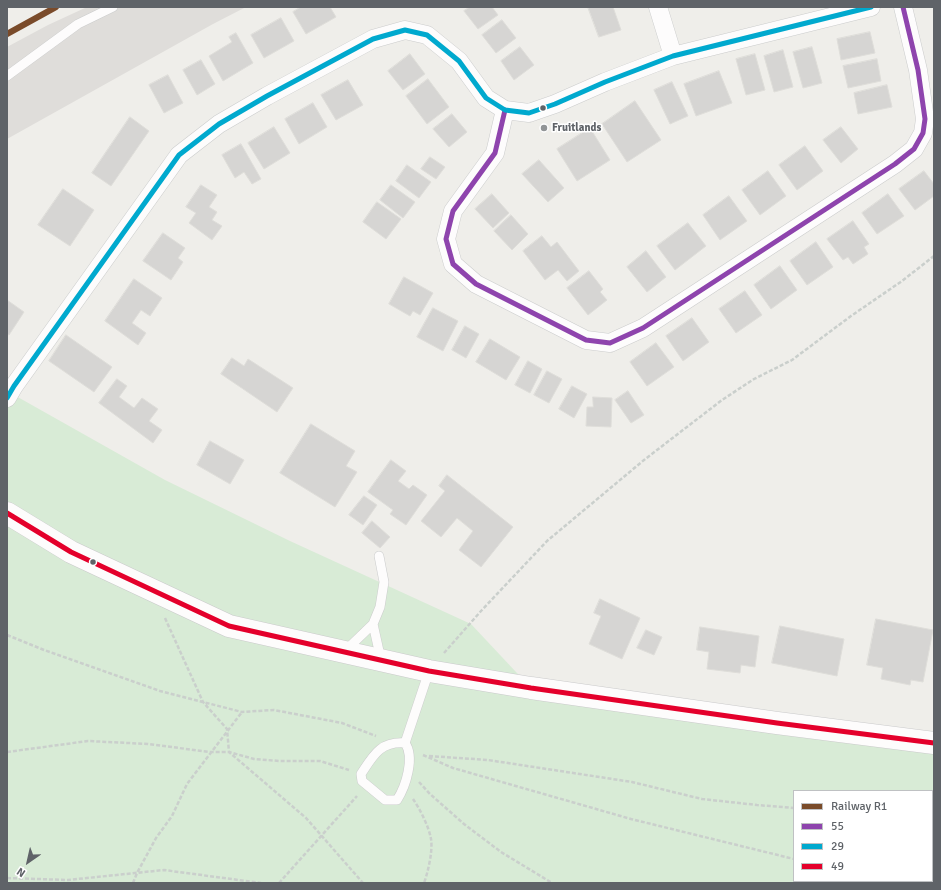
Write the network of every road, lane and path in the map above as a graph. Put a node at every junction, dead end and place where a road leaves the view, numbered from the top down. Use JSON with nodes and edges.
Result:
{"nodes":[{"id":1,"x":113,"y":7,"type":"edge"},
{"id":2,"x":658,"y":7,"type":"edge"},
{"id":3,"x":903,"y":7,"type":"edge"},
{"id":4,"x":864,"y":8,"type":"edge"},
{"id":5,"x":673,"y":56,"type":"junction"},
{"id":6,"x":7,"y":76,"type":"edge"},
{"id":7,"x":505,"y":110,"type":"junction"},
{"id":8,"x":934,"y":256,"type":"edge"},
{"id":9,"x":7,"y":398,"type":"edge"},
{"id":10,"x":7,"y":513,"type":"edge"},
{"id":11,"x":379,"y":556,"type":"dead end"},
{"id":12,"x":152,"y":590,"type":"junction"},
{"id":13,"x":373,"y":624,"type":"junction"},
{"id":14,"x":7,"y":636,"type":"edge"},
{"id":15,"x":343,"y":653,"type":"junction"},
{"id":16,"x":382,"y":662,"type":"junction"},
{"id":17,"x":428,"y":671,"type":"junction"},
{"id":18,"x":203,"y":702,"type":"junction"},
{"id":19,"x":242,"y":712,"type":"junction"},
{"id":20,"x":227,"y":729,"type":"junction"},
{"id":21,"x":396,"y":742,"type":"junction"},
{"id":22,"x":934,"y":743,"type":"edge"},
{"id":23,"x":407,"y":746,"type":"junction"},
{"id":24,"x":7,"y":752,"type":"edge"},
{"id":25,"x":210,"y":752,"type":"junction"},
{"id":26,"x":229,"y":752,"type":"junction"},
{"id":27,"x":426,"y":756,"type":"junction"},
{"id":28,"x":408,"y":771,"type":"junction"},
{"id":29,"x":361,"y":774,"type":"junction"},
{"id":30,"x":367,"y":785,"type":"junction"},
{"id":31,"x":405,"y":786,"type":"junction"},
{"id":32,"x":793,"y":808,"type":"edge"},
{"id":33,"x":321,"y":835,"type":"junction"},
{"id":34,"x":793,"y":859,"type":"edge"},
{"id":35,"x":137,"y":873,"type":"junction"},
{"id":36,"x":7,"y":878,"type":"edge"},
{"id":37,"x":133,"y":883,"type":"edge"},
{"id":38,"x":261,"y":883,"type":"edge"},
{"id":39,"x":279,"y":883,"type":"edge"},
{"id":40,"x":363,"y":883,"type":"edge"},
{"id":41,"x":424,"y":883,"type":"edge"},
{"id":42,"x":552,"y":883,"type":"edge"}],
"edges":[{"from":1,"to":6,"type":"lane"},
{"from":2,"to":5,"type":"street"},
{"from":3,"to":7,"type":"street"},
{"from":4,"to":5,"type":"street"},
{"from":5,"to":7,"type":"street"},
{"from":7,"to":9,"type":"street"},
{"from":8,"to":17,"type":"path"},
{"from":10,"to":12,"type":"street"},
{"from":11,"to":13,"type":"lane"},
{"from":12,"to":15,"type":"street"},
{"from":12,"to":18,"type":"path"},
{"from":13,"to":15,"type":"lane"},
{"from":13,"to":16,"type":"lane"},
{"from":14,"to":18,"type":"path"},
{"from":15,"to":16,"type":"street"},
{"from":16,"to":17,"type":"street"},
{"from":17,"to":22,"type":"street"},
{"from":17,"to":23,"type":"lane"},
{"from":18,"to":19,"type":"path"},
{"from":18,"to":20,"type":"path"},
{"from":19,"to":20,"type":"path"},
{"from":19,"to":21,"type":"path"},
{"from":20,"to":25,"type":"path"},
{"from":20,"to":26,"type":"path"},
{"from":21,"to":23,"type":"lane"},
{"from":21,"to":29,"type":"lane"},
{"from":23,"to":27,"type":"path"},
{"from":23,"to":28,"type":"lane"},
{"from":24,"to":25,"type":"path"},
{"from":25,"to":26,"type":"path"},
{"from":25,"to":35,"type":"path"},
{"from":26,"to":29,"type":"path"},
{"from":26,"to":33,"type":"path"},
{"from":27,"to":32,"type":"path"},
{"from":27,"to":34,"type":"path"},
{"from":28,"to":31,"type":"lane"},
{"from":28,"to":42,"type":"path"},
{"from":29,"to":30,"type":"lane"},
{"from":30,"to":31,"type":"lane"},
{"from":30,"to":33,"type":"path"},
{"from":31,"to":41,"type":"path"},
{"from":33,"to":39,"type":"path"},
{"from":33,"to":40,"type":"path"},
{"from":35,"to":36,"type":"path"},
{"from":35,"to":37,"type":"path"},
{"from":35,"to":38,"type":"path"}]}
